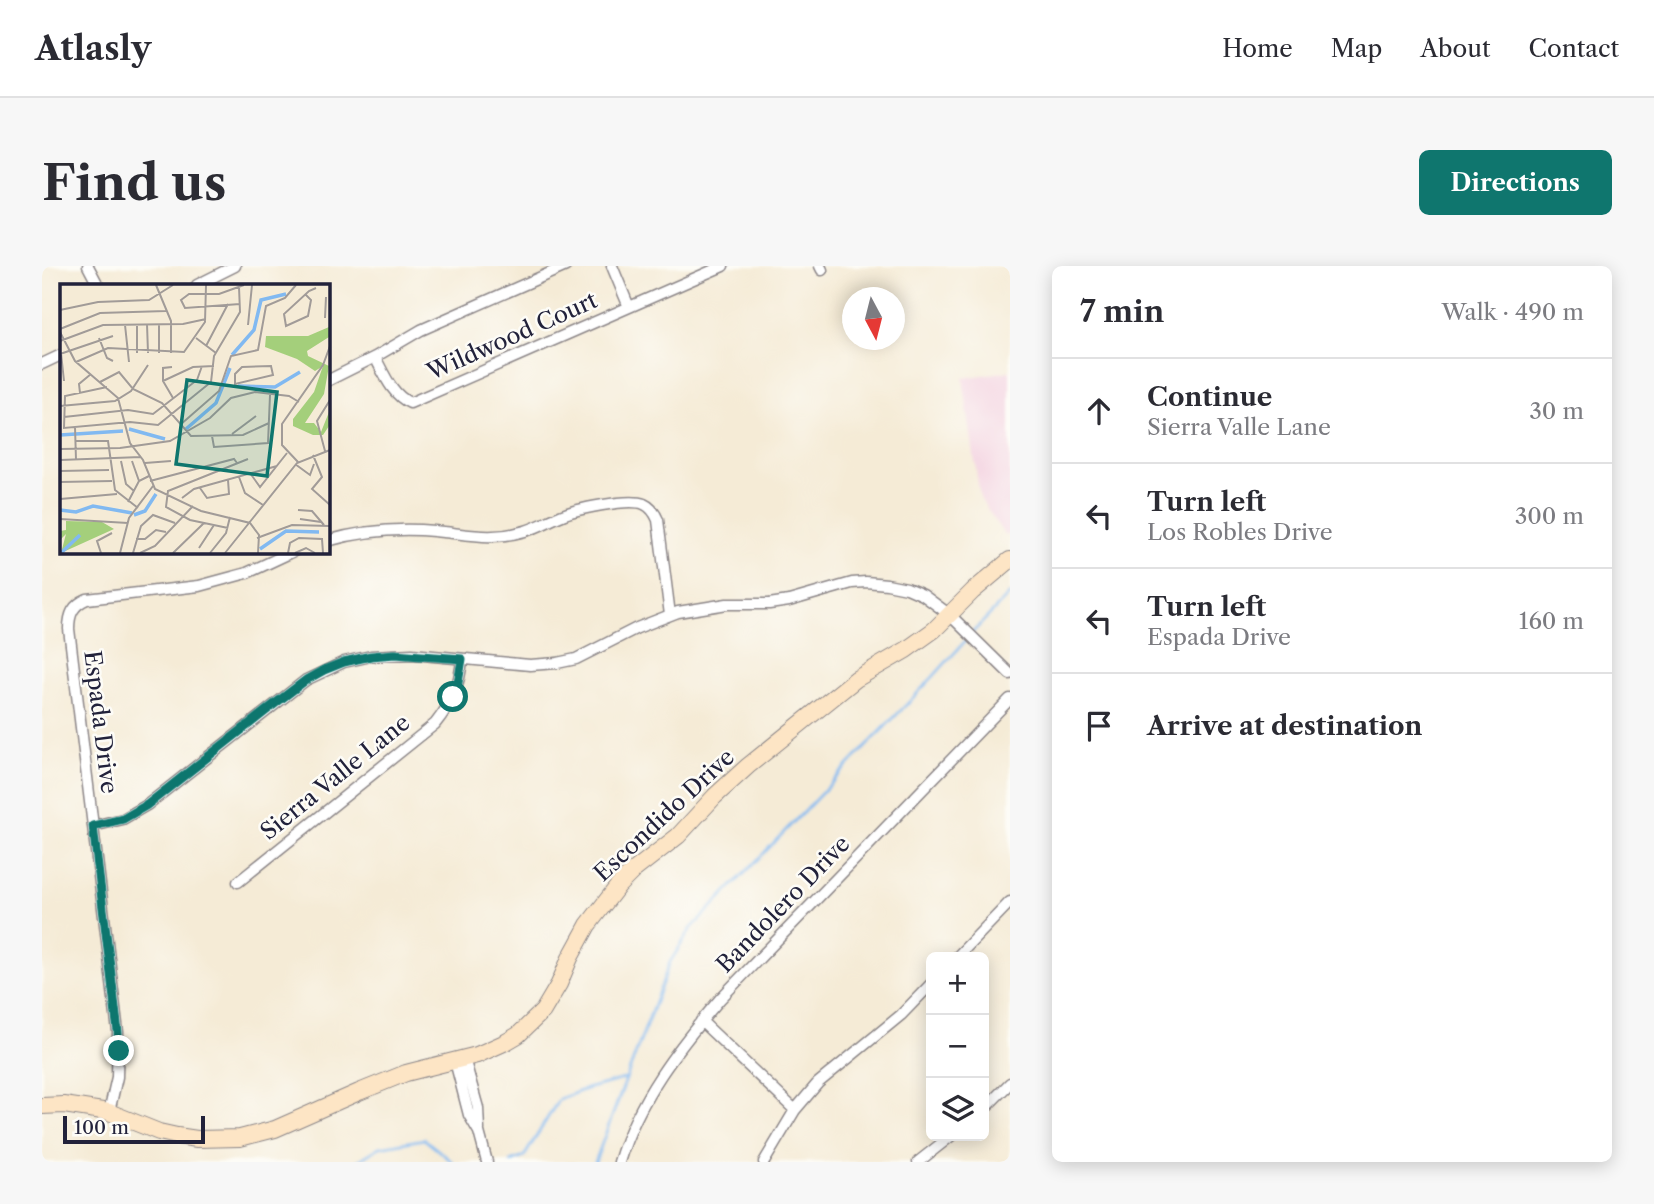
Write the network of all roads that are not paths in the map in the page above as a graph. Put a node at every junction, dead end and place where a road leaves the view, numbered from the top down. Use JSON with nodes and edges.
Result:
{"nodes":[{"id":1,"x":88,"y":266,"type":"edge"},
{"id":2,"x":566,"y":266,"type":"edge"},
{"id":3,"x":612,"y":266,"type":"edge"},
{"id":4,"x":723,"y":266,"type":"edge"},
{"id":5,"x":229,"y":267,"type":"edge"},
{"id":6,"x":97,"y":284,"type":"edge"},
{"id":7,"x":199,"y":284,"type":"edge"},
{"id":8,"x":629,"y":307,"type":"junction"},
{"id":9,"x":60,"y":355,"type":"edge"},
{"id":10,"x":375,"y":357,"type":"junction"},
{"id":11,"x":42,"y":364,"type":"edge"},
{"id":12,"x":329,"y":380,"type":"edge"},
{"id":13,"x":329,"y":541,"type":"edge"},
{"id":14,"x":290,"y":553,"type":"edge"},
{"id":15,"x":1010,"y":560,"type":"edge"},
{"id":16,"x":670,"y":615,"type":"junction"},
{"id":17,"x":950,"y":615,"type":"junction"},
{"id":18,"x":462,"y":659,"type":"junction"},
{"id":19,"x":1010,"y":674,"type":"edge"},
{"id":20,"x":1010,"y":699,"type":"edge"},
{"id":21,"x":93,"y":826,"type":"junction"},
{"id":22,"x":238,"y":882,"type":"dead end"},
{"id":23,"x":1010,"y":902,"type":"edge"},
{"id":24,"x":962,"y":952,"type":"edge"},
{"id":25,"x":926,"y":989,"type":"edge"},
{"id":26,"x":701,"y":1021,"type":"junction"},
{"id":27,"x":460,"y":1060,"type":"junction"},
{"id":28,"x":1010,"y":1083,"type":"edge"},
{"id":29,"x":989,"y":1104,"type":"edge"},
{"id":30,"x":42,"y":1106,"type":"edge"},
{"id":31,"x":795,"y":1111,"type":"junction"},
{"id":32,"x":109,"y":1112,"type":"junction"},
{"id":33,"x":945,"y":1141,"type":"edge"},
{"id":34,"x":487,"y":1162,"type":"edge"},
{"id":35,"x":619,"y":1162,"type":"edge"},
{"id":36,"x":764,"y":1162,"type":"edge"},
{"id":37,"x":918,"y":1162,"type":"edge"}],
"edges":[{"from":1,"to":6,"type":"street"},
{"from":2,"to":10,"type":"street"},
{"from":3,"to":8,"type":"street"},
{"from":4,"to":8,"type":"street","name":"Wildwood Court"},
{"from":5,"to":7,"type":"street"},
{"from":8,"to":10,"type":"street","name":"Wildwood Court"},
{"from":9,"to":11,"type":"street"},
{"from":10,"to":12,"type":"street"},
{"from":13,"to":16,"type":"street"},
{"from":14,"to":21,"type":"street","name":"Espada Drive"},
{"from":15,"to":17,"type":"street","name":"Escondido Drive"},
{"from":16,"to":17,"type":"street"},
{"from":16,"to":18,"type":"street"},
{"from":17,"to":19,"type":"street"},
{"from":17,"to":27,"type":"street","name":"Escondido Drive"},
{"from":18,"to":21,"type":"street"},
{"from":18,"to":22,"type":"street","name":"Sierra Valle Lane"},
{"from":20,"to":26,"type":"street","name":"Bandolero Drive"},
{"from":21,"to":32,"type":"street","name":"Espada Drive"},
{"from":23,"to":24,"type":"street"},
{"from":25,"to":31,"type":"street"},
{"from":26,"to":31,"type":"street"},
{"from":26,"to":35,"type":"street","name":"Bandolero Drive"},
{"from":27,"to":32,"type":"street","name":"Escondido Drive"},
{"from":27,"to":34,"type":"street"},
{"from":28,"to":29,"type":"street"},
{"from":30,"to":32,"type":"street","name":"Escondido Drive"},
{"from":31,"to":36,"type":"street"},
{"from":33,"to":37,"type":"street"}]}
